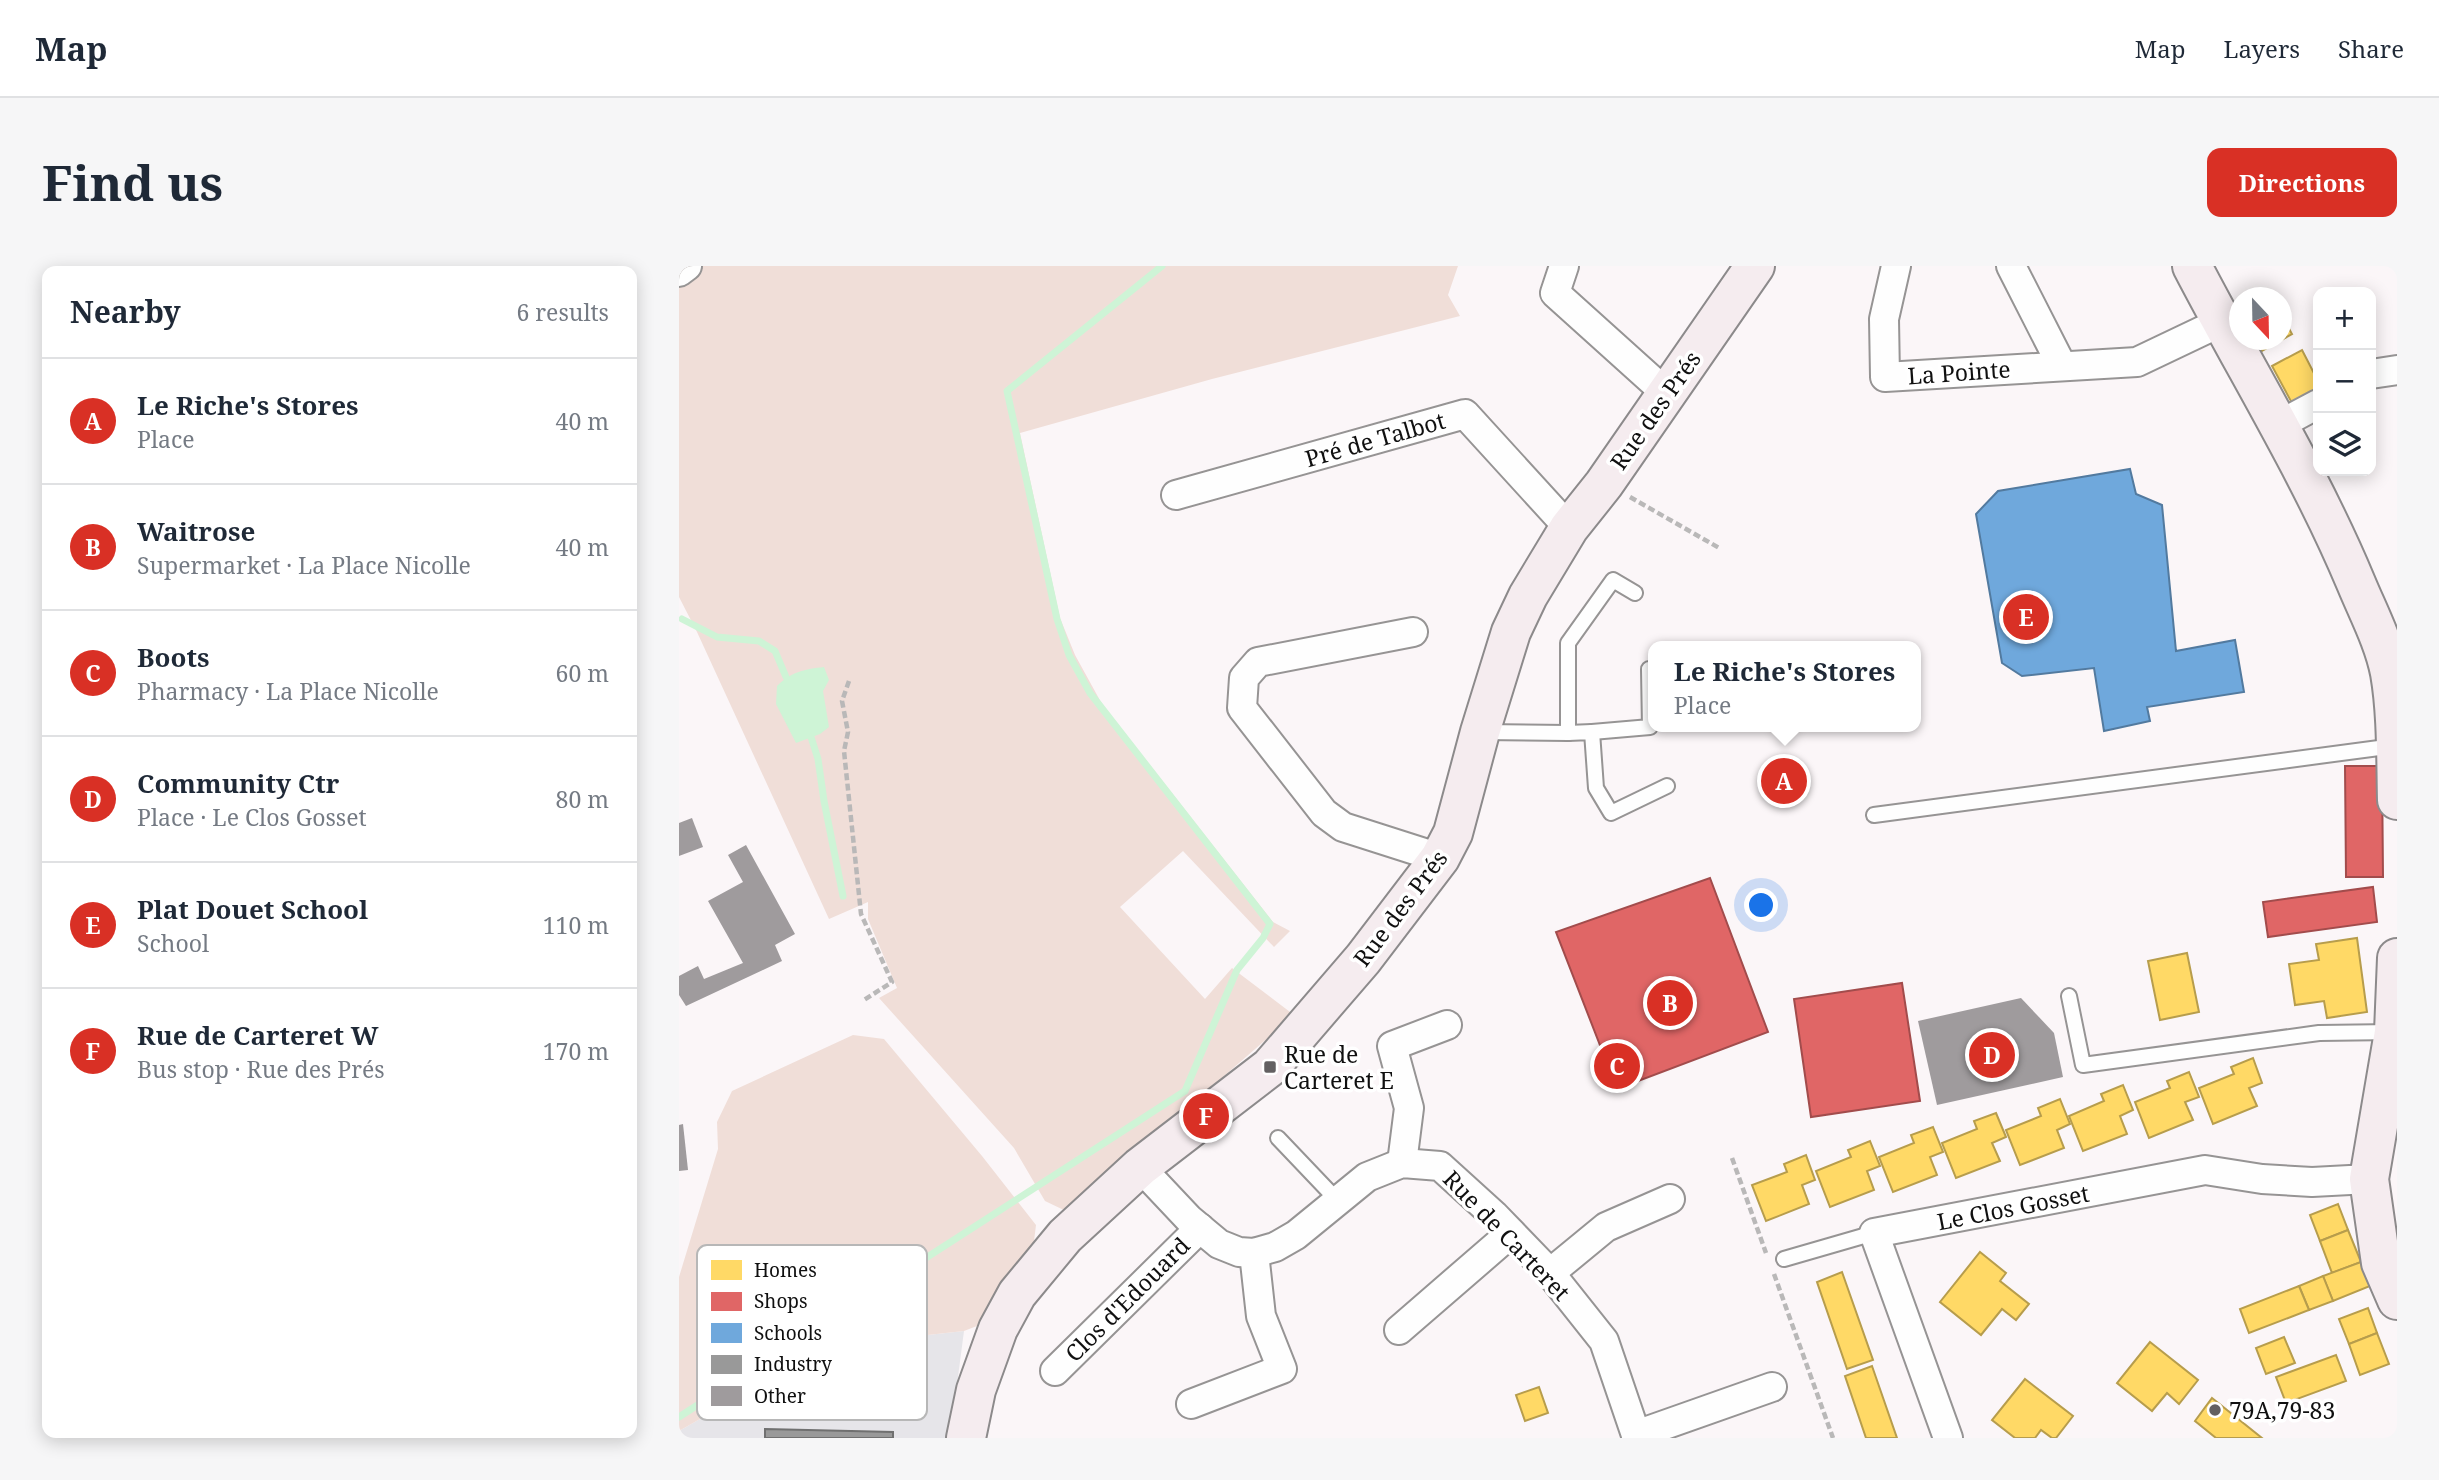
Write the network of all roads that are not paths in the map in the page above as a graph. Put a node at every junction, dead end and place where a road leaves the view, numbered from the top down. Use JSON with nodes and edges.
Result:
{"nodes":[{"id":1,"x":687,"y":266,"type":"edge"},
{"id":2,"x":1564,"y":266,"type":"edge"},
{"id":3,"x":1755,"y":266,"type":"edge"},
{"id":4,"x":1896,"y":266,"type":"edge"},
{"id":5,"x":2011,"y":266,"type":"edge"},
{"id":6,"x":2192,"y":266,"type":"edge"},
{"id":7,"x":679,"y":272,"type":"edge"},
{"id":8,"x":2221,"y":322,"type":"junction"},
{"id":9,"x":2062,"y":366,"type":"junction"},
{"id":10,"x":2397,"y":370,"type":"edge"},
{"id":11,"x":2376,"y":373,"type":"edge"},
{"id":12,"x":1666,"y":393,"type":"junction"},
{"id":13,"x":2313,"y":407,"type":"edge"},
{"id":14,"x":2279,"y":425,"type":"junction"},
{"id":15,"x":1176,"y":495,"type":"dead end"},
{"id":16,"x":1569,"y":528,"type":"junction"},
{"id":17,"x":1635,"y":593,"type":"dead end"},
{"id":18,"x":1413,"y":632,"type":"dead end"},
{"id":19,"x":2394,"y":671,"type":"edge"},
{"id":20,"x":1648,"y":727,"type":"edge"},
{"id":21,"x":1480,"y":732,"type":"junction"},
{"id":22,"x":1592,"y":732,"type":"junction"},
{"id":23,"x":1568,"y":733,"type":"junction"},
{"id":24,"x":2396,"y":746,"type":"edge"},
{"id":25,"x":1667,"y":786,"type":"dead end"},
{"id":26,"x":2397,"y":800,"type":"edge"},
{"id":27,"x":1874,"y":815,"type":"dead end"},
{"id":28,"x":1440,"y":858,"type":"junction"},
{"id":29,"x":2397,"y":958,"type":"edge"},
{"id":30,"x":2069,"y":996,"type":"dead end"},
{"id":31,"x":1447,"y":1025,"type":"dead end"},
{"id":32,"x":2394,"y":1032,"type":"junction"},
{"id":33,"x":1278,"y":1138,"type":"dead end"},
{"id":34,"x":1402,"y":1163,"type":"junction"},
{"id":35,"x":1140,"y":1167,"type":"junction"},
{"id":36,"x":2369,"y":1179,"type":"junction"},
{"id":37,"x":1669,"y":1199,"type":"dead end"},
{"id":38,"x":1338,"y":1201,"type":"junction"},
{"id":39,"x":1200,"y":1228,"type":"junction"},
{"id":40,"x":1511,"y":1233,"type":"junction"},
{"id":41,"x":1874,"y":1233,"type":"junction"},
{"id":42,"x":1254,"y":1253,"type":"junction"},
{"id":43,"x":1776,"y":1260,"type":"road end"},
{"id":44,"x":1550,"y":1273,"type":"junction"},
{"id":45,"x":2397,"y":1300,"type":"edge"},
{"id":46,"x":1399,"y":1330,"type":"dead end"},
{"id":47,"x":1055,"y":1371,"type":"dead end"},
{"id":48,"x":1772,"y":1387,"type":"dead end"},
{"id":49,"x":1191,"y":1404,"type":"dead end"},
{"id":50,"x":1637,"y":1437,"type":"edge"},
{"id":51,"x":966,"y":1438,"type":"edge"},
{"id":52,"x":1948,"y":1438,"type":"edge"}],
"edges":[{"from":1,"to":7,"type":"street"},
{"from":2,"to":12,"type":"street"},
{"from":3,"to":12,"type":"main road","name":"Rue des Prés"},
{"from":4,"to":9,"type":"street","name":"La Pointe"},
{"from":5,"to":9,"type":"street"},
{"from":6,"to":8,"type":"main road"},
{"from":8,"to":9,"type":"street","name":"La Pointe"},
{"from":8,"to":14,"type":"main road"},
{"from":10,"to":11,"type":"street"},
{"from":12,"to":16,"type":"main road","name":"Rue des Prés"},
{"from":13,"to":14,"type":"street"},
{"from":14,"to":19,"type":"main road"},
{"from":15,"to":16,"type":"street","name":"Pré de Talbot"},
{"from":16,"to":21,"type":"main road","name":"Rue des Prés"},
{"from":17,"to":23,"type":"lane"},
{"from":18,"to":28,"type":"street"},
{"from":19,"to":24,"type":"main road"},
{"from":20,"to":22,"type":"lane"},
{"from":21,"to":23,"type":"lane"},
{"from":21,"to":28,"type":"main road","name":"Rue des Prés"},
{"from":22,"to":23,"type":"lane"},
{"from":22,"to":25,"type":"lane"},
{"from":24,"to":26,"type":"main road"},
{"from":24,"to":27,"type":"lane"},
{"from":28,"to":35,"type":"main road","name":"Rue des Prés"},
{"from":29,"to":32,"type":"main road"},
{"from":30,"to":32,"type":"lane"},
{"from":31,"to":34,"type":"street"},
{"from":32,"to":36,"type":"main road"},
{"from":33,"to":38,"type":"lane"},
{"from":34,"to":38,"type":"street","name":"Rue de Carteret"},
{"from":34,"to":40,"type":"street","name":"Rue de Carteret"},
{"from":35,"to":39,"type":"street"},
{"from":35,"to":51,"type":"main road","name":"Rue des Prés"},
{"from":36,"to":41,"type":"street","name":"Le Clos Gosset"},
{"from":36,"to":45,"type":"main road"},
{"from":37,"to":44,"type":"street"},
{"from":38,"to":42,"type":"street","name":"Rue de Carteret"},
{"from":39,"to":42,"type":"street"},
{"from":39,"to":47,"type":"street","name":"Clos d'Edouard"},
{"from":40,"to":44,"type":"street","name":"Rue de Carteret"},
{"from":40,"to":46,"type":"street"},
{"from":41,"to":43,"type":"lane"},
{"from":41,"to":52,"type":"street"},
{"from":42,"to":49,"type":"street"},
{"from":44,"to":50,"type":"street","name":"Rue de Carteret"},
{"from":48,"to":50,"type":"street"}]}
